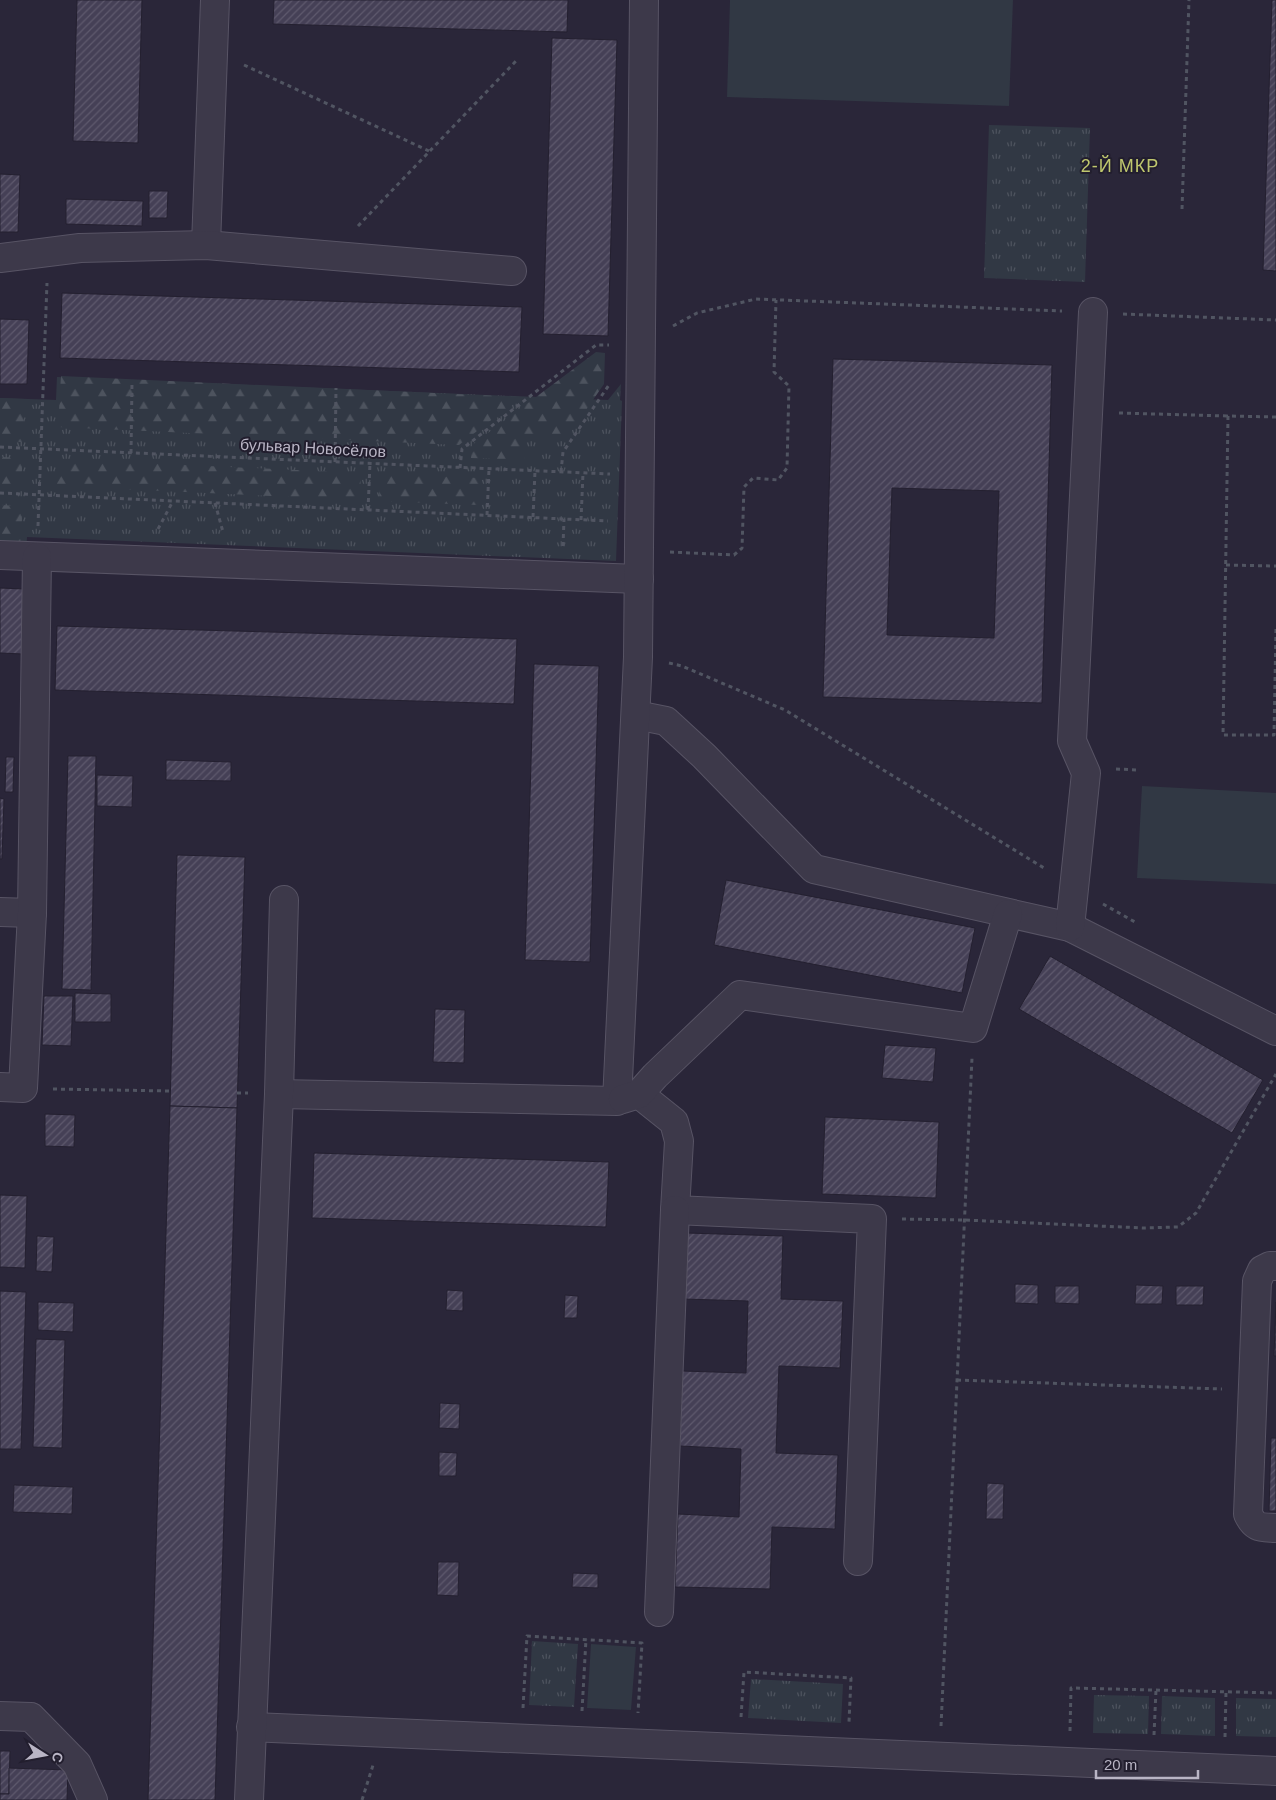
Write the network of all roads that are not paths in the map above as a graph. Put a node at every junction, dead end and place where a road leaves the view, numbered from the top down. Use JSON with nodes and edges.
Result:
{"nodes":[{"id":1,"x":215,"y":0,"type":"edge"},
{"id":2,"x":644,"y":0,"type":"edge"},
{"id":3,"x":206,"y":245,"type":"junction"},
{"id":4,"x":0,"y":258,"type":"edge"},
{"id":5,"x":512,"y":271,"type":"dead end"},
{"id":6,"x":1093,"y":312,"type":"road end"},
{"id":7,"x":0,"y":555,"type":"edge"},
{"id":8,"x":36,"y":557,"type":"junction"},
{"id":9,"x":639,"y":578,"type":"junction"},
{"id":10,"x":636,"y":714,"type":"junction"},
{"id":11,"x":284,"y":900,"type":"dead end"},
{"id":12,"x":0,"y":912,"type":"edge"},
{"id":13,"x":32,"y":912,"type":"junction"},
{"id":14,"x":1008,"y":914,"type":"junction"},
{"id":15,"x":1070,"y":927,"type":"junction"},
{"id":16,"x":1276,"y":1031,"type":"edge"},
{"id":17,"x":11,"y":1088,"type":"edge"},
{"id":18,"x":279,"y":1094,"type":"junction"},
{"id":19,"x":628,"y":1097,"type":"junction"},
{"id":20,"x":676,"y":1210,"type":"junction"},
{"id":21,"x":1276,"y":1266,"type":"edge"},
{"id":22,"x":1276,"y":1528,"type":"edge"},
{"id":23,"x":858,"y":1561,"type":"dead end"},
{"id":24,"x":659,"y":1612,"type":"dead end"},
{"id":25,"x":0,"y":1716,"type":"edge"},
{"id":26,"x":251,"y":1727,"type":"junction"},
{"id":27,"x":1276,"y":1771,"type":"edge"},
{"id":28,"x":93,"y":1800,"type":"edge"},
{"id":29,"x":249,"y":1800,"type":"edge"}],
"edges":[{"from":1,"to":3,"type":"lane"},
{"from":2,"to":9,"type":"lane"},
{"from":3,"to":4,"type":"lane"},
{"from":3,"to":5,"type":"lane"},
{"from":6,"to":15,"type":"lane"},
{"from":7,"to":8,"type":"lane"},
{"from":8,"to":9,"type":"lane"},
{"from":8,"to":13,"type":"lane"},
{"from":9,"to":10,"type":"lane"},
{"from":10,"to":14,"type":"lane"},
{"from":10,"to":19,"type":"lane"},
{"from":11,"to":18,"type":"lane"},
{"from":12,"to":13,"type":"lane"},
{"from":13,"to":17,"type":"lane"},
{"from":14,"to":15,"type":"lane"},
{"from":14,"to":19,"type":"lane"},
{"from":15,"to":16,"type":"lane"},
{"from":18,"to":19,"type":"lane"},
{"from":18,"to":26,"type":"lane"},
{"from":19,"to":20,"type":"lane"},
{"from":20,"to":23,"type":"lane"},
{"from":20,"to":24,"type":"lane"},
{"from":21,"to":22,"type":"lane"},
{"from":25,"to":28,"type":"lane"},
{"from":26,"to":27,"type":"lane"},
{"from":26,"to":29,"type":"lane"}]}
